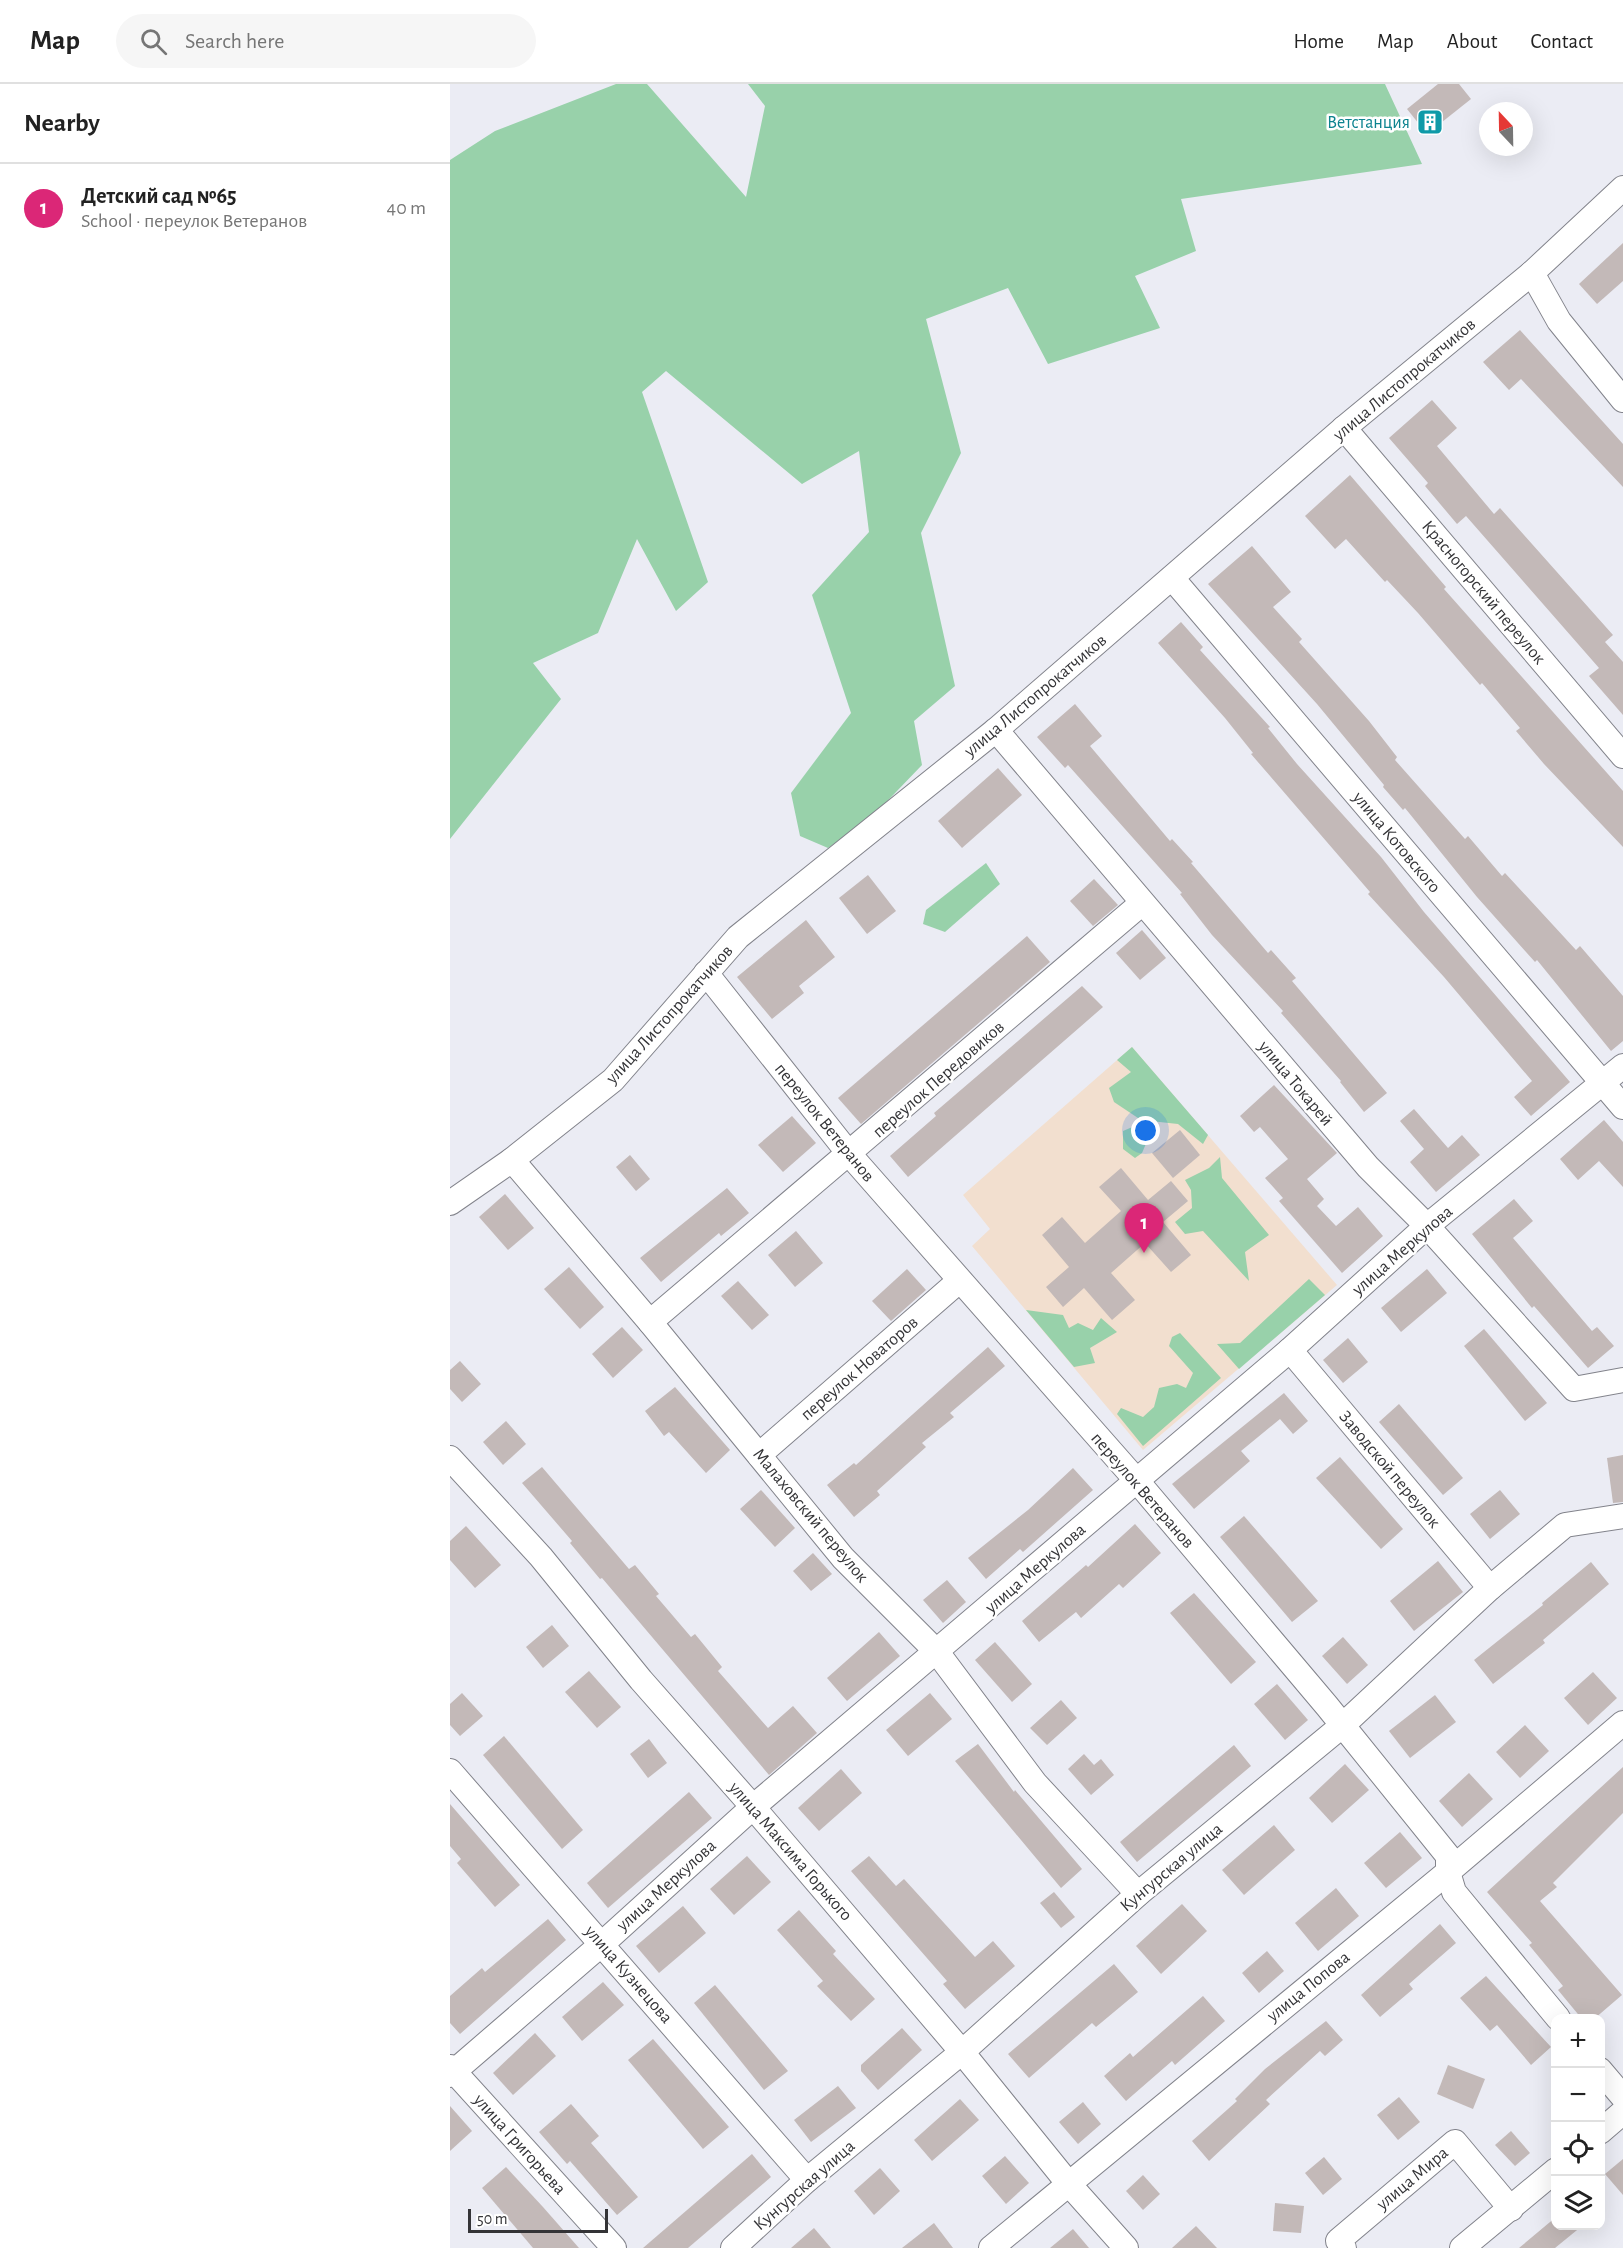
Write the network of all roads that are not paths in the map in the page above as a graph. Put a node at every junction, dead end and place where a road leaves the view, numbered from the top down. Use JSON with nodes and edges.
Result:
{"nodes":[{"id":1,"x":1623,"y":188,"type":"edge"},
{"id":2,"x":1532,"y":273,"type":"junction"},
{"id":3,"x":1623,"y":400,"type":"edge"},
{"id":4,"x":1344,"y":428,"type":"junction"},
{"id":5,"x":1172,"y":578,"type":"junction"},
{"id":6,"x":996,"y":730,"type":"junction"},
{"id":7,"x":1623,"y":756,"type":"edge"},
{"id":8,"x":1141,"y":904,"type":"junction"},
{"id":9,"x":706,"y":973,"type":"junction"},
{"id":10,"x":1623,"y":1066,"type":"edge"},
{"id":11,"x":1602,"y":1083,"type":"junction"},
{"id":12,"x":1623,"y":1107,"type":"edge"},
{"id":13,"x":850,"y":1155,"type":"junction"},
{"id":14,"x":513,"y":1160,"type":"junction"},
{"id":15,"x":450,"y":1203,"type":"edge"},
{"id":16,"x":1427,"y":1226,"type":"junction"},
{"id":17,"x":959,"y":1281,"type":"junction"},
{"id":18,"x":650,"y":1322,"type":"junction"},
{"id":19,"x":1290,"y":1350,"type":"junction"},
{"id":20,"x":1623,"y":1380,"type":"edge"},
{"id":21,"x":759,"y":1455,"type":"junction"},
{"id":22,"x":450,"y":1458,"type":"edge"},
{"id":23,"x":1137,"y":1481,"type":"junction"},
{"id":24,"x":1623,"y":1516,"type":"edge"},
{"id":25,"x":1490,"y":1588,"type":"junction"},
{"id":26,"x":937,"y":1652,"type":"junction"},
{"id":27,"x":1623,"y":1723,"type":"edge"},
{"id":28,"x":1343,"y":1725,"type":"junction"},
{"id":29,"x":450,"y":1771,"type":"edge"},
{"id":30,"x":753,"y":1807,"type":"junction"},
{"id":31,"x":1448,"y":1872,"type":"junction"},
{"id":32,"x":1137,"y":1894,"type":"junction"},
{"id":33,"x":603,"y":1943,"type":"junction"},
{"id":34,"x":1554,"y":2014,"type":"edge"},
{"id":35,"x":962,"y":2052,"type":"junction"},
{"id":36,"x":451,"y":2071,"type":"edge"},
{"id":37,"x":1605,"y":2076,"type":"edge"},
{"id":38,"x":1623,"y":2097,"type":"edge"},
{"id":39,"x":1623,"y":2112,"type":"edge"},
{"id":40,"x":1605,"y":2128,"type":"edge"},
{"id":41,"x":1551,"y":2174,"type":"edge"},
{"id":42,"x":807,"y":2180,"type":"junction"},
{"id":43,"x":1068,"y":2183,"type":"junction"},
{"id":44,"x":1510,"y":2209,"type":"junction"},
{"id":45,"x":614,"y":2248,"type":"edge"},
{"id":46,"x":733,"y":2248,"type":"edge"},
{"id":47,"x":991,"y":2248,"type":"edge"},
{"id":48,"x":1126,"y":2248,"type":"edge"},
{"id":49,"x":1344,"y":2248,"type":"edge"},
{"id":50,"x":1462,"y":2248,"type":"edge"}],
"edges":[{"from":1,"to":2,"type":"street","name":"улица Листопрокатчиков"},
{"from":2,"to":3,"type":"street"},
{"from":2,"to":4,"type":"street","name":"улица Листопрокатчиков"},
{"from":4,"to":5,"type":"street","name":"улица Листопрокатчиков"},
{"from":4,"to":7,"type":"street","name":"Красногорский переулок"},
{"from":5,"to":6,"type":"street","name":"улица Листопрокатчиков"},
{"from":5,"to":11,"type":"street","name":"улица Котовского"},
{"from":6,"to":8,"type":"street","name":"улица Токарей"},
{"from":6,"to":9,"type":"street","name":"улица Листопрокатчиков"},
{"from":8,"to":13,"type":"street","name":"переулок Передовиков"},
{"from":8,"to":16,"type":"street","name":"улица Токарей"},
{"from":9,"to":13,"type":"street","name":"переулок Ветеранов"},
{"from":9,"to":14,"type":"street","name":"улица Листопрокатчиков"},
{"from":10,"to":11,"type":"street","name":"улица Меркулова"},
{"from":11,"to":12,"type":"street","name":"улица Котовского"},
{"from":11,"to":16,"type":"street","name":"улица Меркулова"},
{"from":13,"to":17,"type":"street","name":"переулок Ветеранов"},
{"from":13,"to":18,"type":"street","name":"переулок Передовиков"},
{"from":14,"to":15,"type":"street","name":"улица Листопрокатчиков"},
{"from":14,"to":18,"type":"street","name":"Малаховский переулок"},
{"from":16,"to":19,"type":"street","name":"улица Меркулова"},
{"from":16,"to":20,"type":"street","name":"улица Токарей"},
{"from":17,"to":21,"type":"street","name":"переулок Новаторов"},
{"from":17,"to":23,"type":"street","name":"переулок Ветеранов"},
{"from":18,"to":21,"type":"street","name":"Малаховский переулок"},
{"from":19,"to":23,"type":"street","name":"улица Меркулова"},
{"from":19,"to":25,"type":"street","name":"Заводской переулок"},
{"from":21,"to":26,"type":"street","name":"Малаховский переулок"},
{"from":22,"to":30,"type":"street","name":"улица Максима Горького"},
{"from":23,"to":26,"type":"street","name":"улица Меркулова"},
{"from":23,"to":28,"type":"street","name":"переулок Ветеранов"},
{"from":24,"to":25,"type":"street","name":"Кунгурская улица"},
{"from":25,"to":28,"type":"street","name":"Кунгурская улица"},
{"from":26,"to":30,"type":"street","name":"улица Меркулова"},
{"from":26,"to":32,"type":"street","name":"Малаховский переулок"},
{"from":27,"to":31,"type":"street","name":"улица Попова"},
{"from":28,"to":31,"type":"street","name":"переулок Ветеранов"},
{"from":28,"to":32,"type":"street","name":"Кунгурская улица"},
{"from":29,"to":33,"type":"street","name":"улица Кузнецова"},
{"from":30,"to":33,"type":"street","name":"улица Меркулова"},
{"from":30,"to":35,"type":"street","name":"улица Максима Горького"},
{"from":31,"to":34,"type":"street","name":"переулок Ветеранов"},
{"from":31,"to":43,"type":"street","name":"улица Попова"},
{"from":32,"to":35,"type":"street","name":"Кунгурская улица"},
{"from":33,"to":36,"type":"street","name":"улица Меркулова"},
{"from":33,"to":42,"type":"street","name":"улица Кузнецова"},
{"from":35,"to":42,"type":"street","name":"Кунгурская улица"},
{"from":35,"to":43,"type":"street","name":"улица Максима Горького"},
{"from":36,"to":45,"type":"street","name":"улица Григорьева"},
{"from":37,"to":38,"type":"street"},
{"from":39,"to":40,"type":"street"},
{"from":41,"to":44,"type":"street"},
{"from":42,"to":46,"type":"street","name":"Кунгурская улица"},
{"from":43,"to":47,"type":"street","name":"улица Попова"},
{"from":43,"to":48,"type":"street","name":"улица Максима Горького"},
{"from":44,"to":49,"type":"street","name":"улица Мира"},
{"from":44,"to":50,"type":"street"}]}
